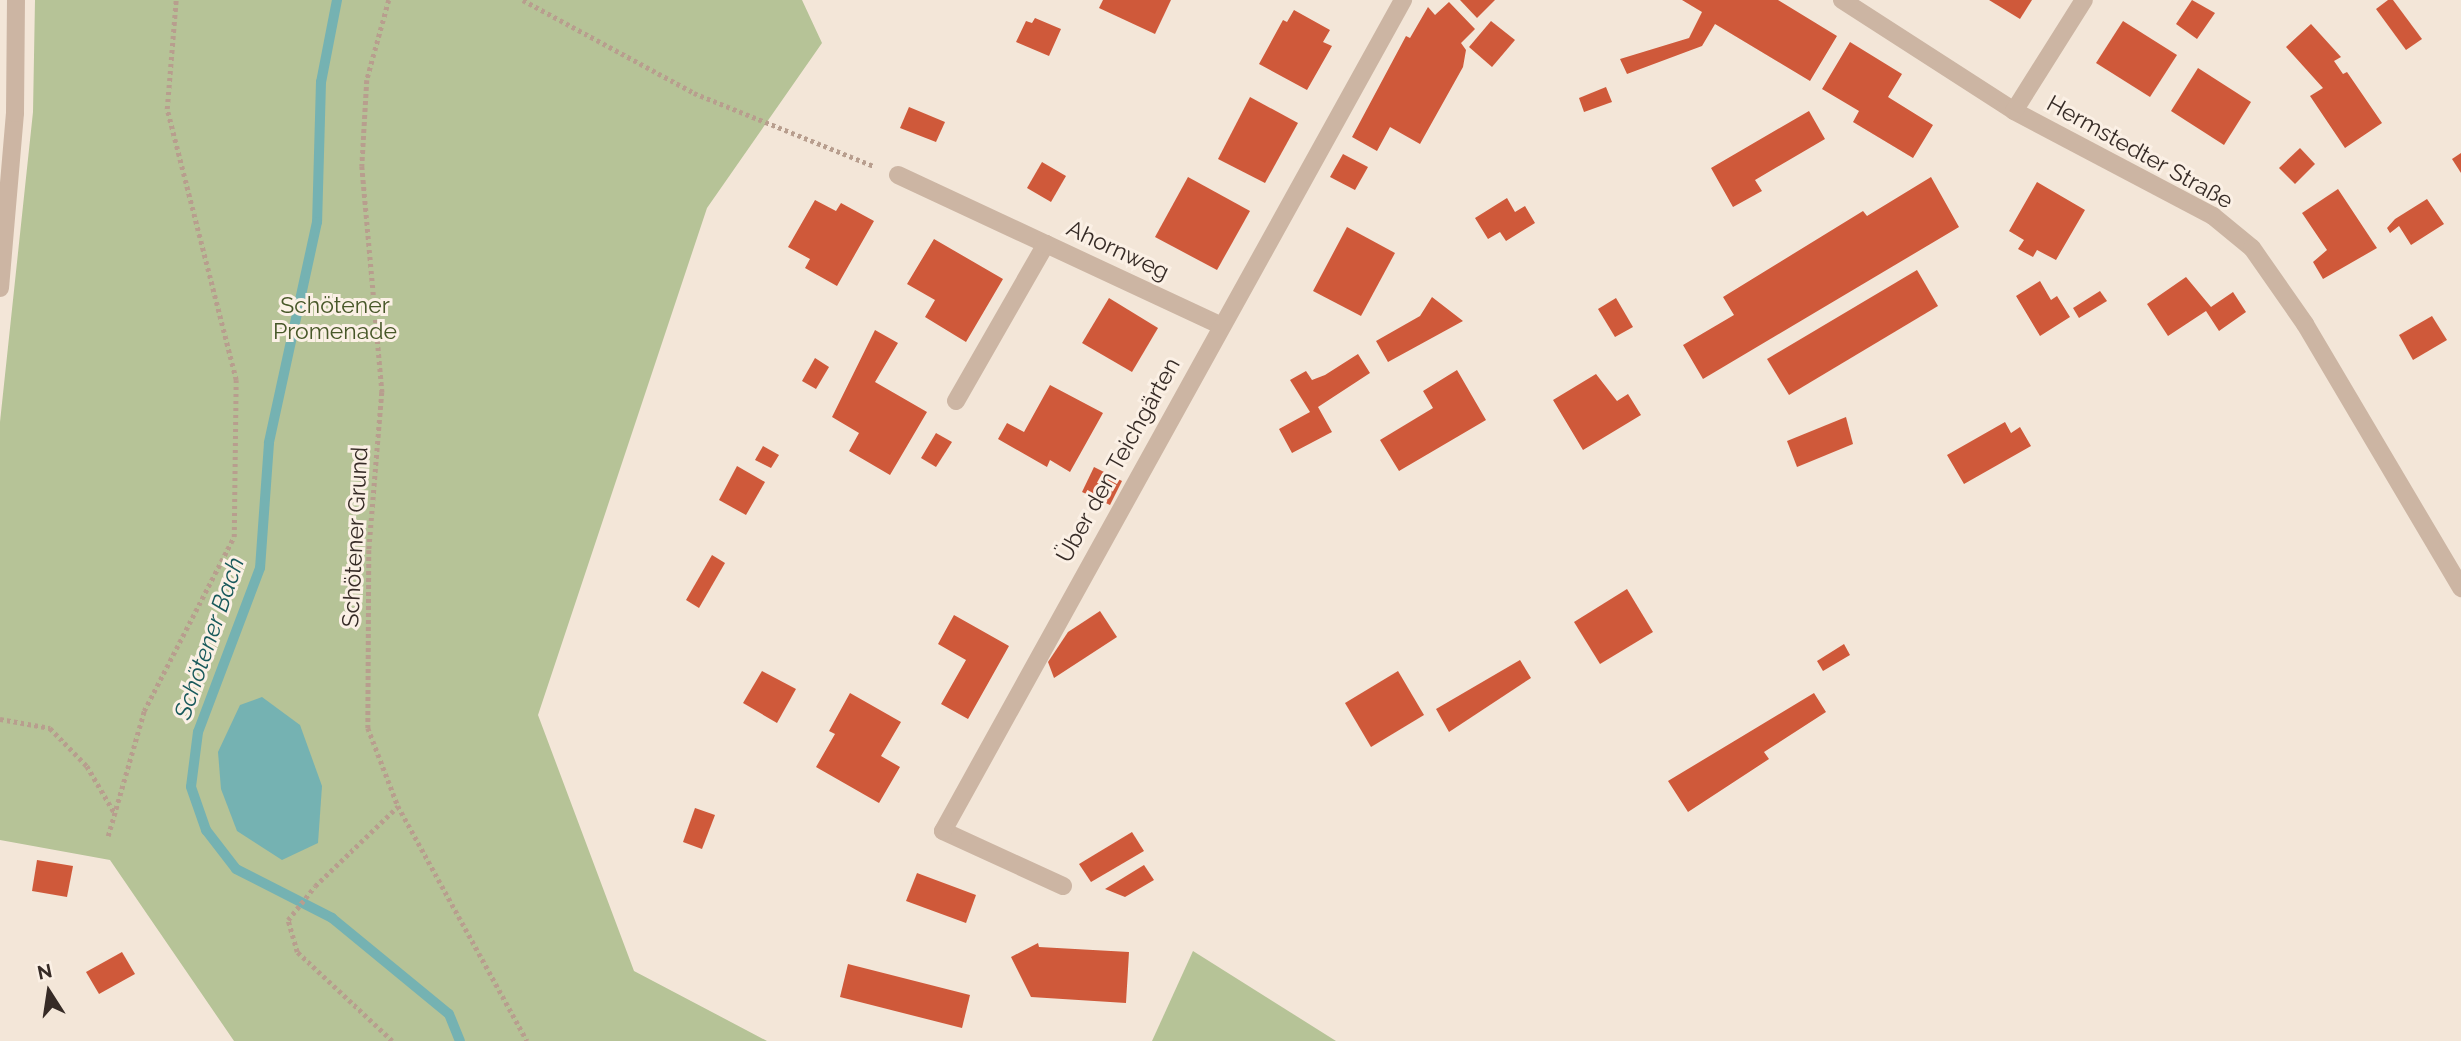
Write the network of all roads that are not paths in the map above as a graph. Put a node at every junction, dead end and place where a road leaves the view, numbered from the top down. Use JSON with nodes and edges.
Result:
{"nodes":[{"id":1,"x":16,"y":0,"type":"edge"},
{"id":2,"x":1403,"y":0,"type":"edge"},
{"id":3,"x":1842,"y":0,"type":"edge"},
{"id":4,"x":2084,"y":0,"type":"edge"},
{"id":5,"x":2014,"y":111,"type":"junction"},
{"id":6,"x":898,"y":175,"type":"road end"},
{"id":7,"x":1046,"y":244,"type":"junction"},
{"id":8,"x":0,"y":288,"type":"edge"},
{"id":9,"x":1220,"y":325,"type":"junction"},
{"id":10,"x":956,"y":401,"type":"dead end"},
{"id":11,"x":2461,"y":588,"type":"edge"},
{"id":12,"x":1063,"y":886,"type":"dead end"}],
"edges":[{"from":1,"to":8,"type":"street"},
{"from":2,"to":9,"type":"street","name":"Über den Teichgärten"},
{"from":3,"to":5,"type":"street","name":"Hermstedter Straße"},
{"from":4,"to":5,"type":"street"},
{"from":5,"to":11,"type":"street","name":"Hermstedter Straße"},
{"from":6,"to":7,"type":"street"},
{"from":7,"to":9,"type":"street","name":"Ahornweg"},
{"from":7,"to":10,"type":"street","name":"Ahornweg"},
{"from":9,"to":12,"type":"street","name":"Über den Teichgärten"}]}
